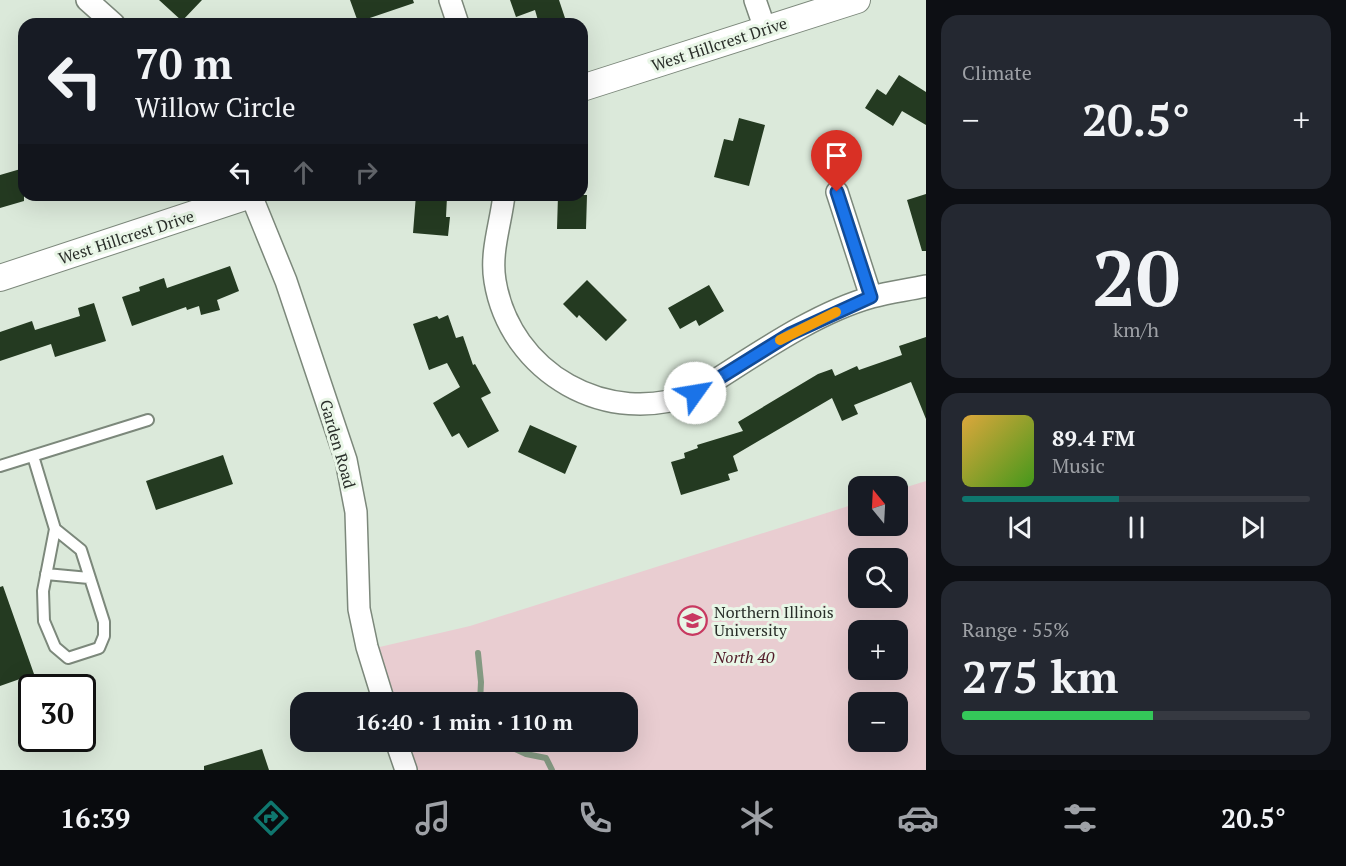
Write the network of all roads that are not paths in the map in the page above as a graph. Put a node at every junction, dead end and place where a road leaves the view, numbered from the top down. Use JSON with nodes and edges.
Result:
{"nodes":[{"id":1,"x":87,"y":0,"type":"edge"},
{"id":2,"x":450,"y":0,"type":"edge"},
{"id":3,"x":755,"y":0,"type":"edge"},
{"id":4,"x":857,"y":0,"type":"edge"},
{"id":5,"x":107,"y":18,"type":"edge"},
{"id":6,"x":456,"y":18,"type":"edge"},
{"id":7,"x":765,"y":29,"type":"junction"},
{"id":8,"x":588,"y":86,"type":"edge"},
{"id":9,"x":837,"y":192,"type":"dead end"},
{"id":10,"x":233,"y":201,"type":"edge"},
{"id":11,"x":253,"y":201,"type":"edge"},
{"id":12,"x":503,"y":201,"type":"edge"},
{"id":13,"x":0,"y":278,"type":"edge"},
{"id":14,"x":926,"y":286,"type":"edge"},
{"id":15,"x":871,"y":297,"type":"junction"},
{"id":16,"x":148,"y":420,"type":"dead end"},
{"id":17,"x":33,"y":456,"type":"junction"},
{"id":18,"x":0,"y":466,"type":"edge"},
{"id":19,"x":55,"y":529,"type":"junction"},
{"id":20,"x":46,"y":574,"type":"junction"},
{"id":21,"x":89,"y":579,"type":"junction"},
{"id":22,"x":381,"y":692,"type":"edge"},
{"id":23,"x":400,"y":752,"type":"edge"},
{"id":24,"x":406,"y":770,"type":"edge"}],
"edges":[{"from":1,"to":5,"type":"street"},
{"from":2,"to":6,"type":"street"},
{"from":3,"to":7,"type":"street"},
{"from":4,"to":7,"type":"street","name":"West Hillcrest Drive"},
{"from":7,"to":8,"type":"street","name":"West Hillcrest Drive"},
{"from":9,"to":15,"type":"street"},
{"from":10,"to":13,"type":"street","name":"West Hillcrest Drive"},
{"from":11,"to":22,"type":"street","name":"Garden Road"},
{"from":12,"to":15,"type":"street"},
{"from":14,"to":15,"type":"street"},
{"from":16,"to":17,"type":"lane"},
{"from":17,"to":18,"type":"lane"},
{"from":17,"to":19,"type":"lane"},
{"from":19,"to":20,"type":"lane"},
{"from":19,"to":21,"type":"lane"},
{"from":20,"to":21,"type":"lane"},
{"from":20,"to":21,"type":"lane"},
{"from":23,"to":24,"type":"street"}]}
